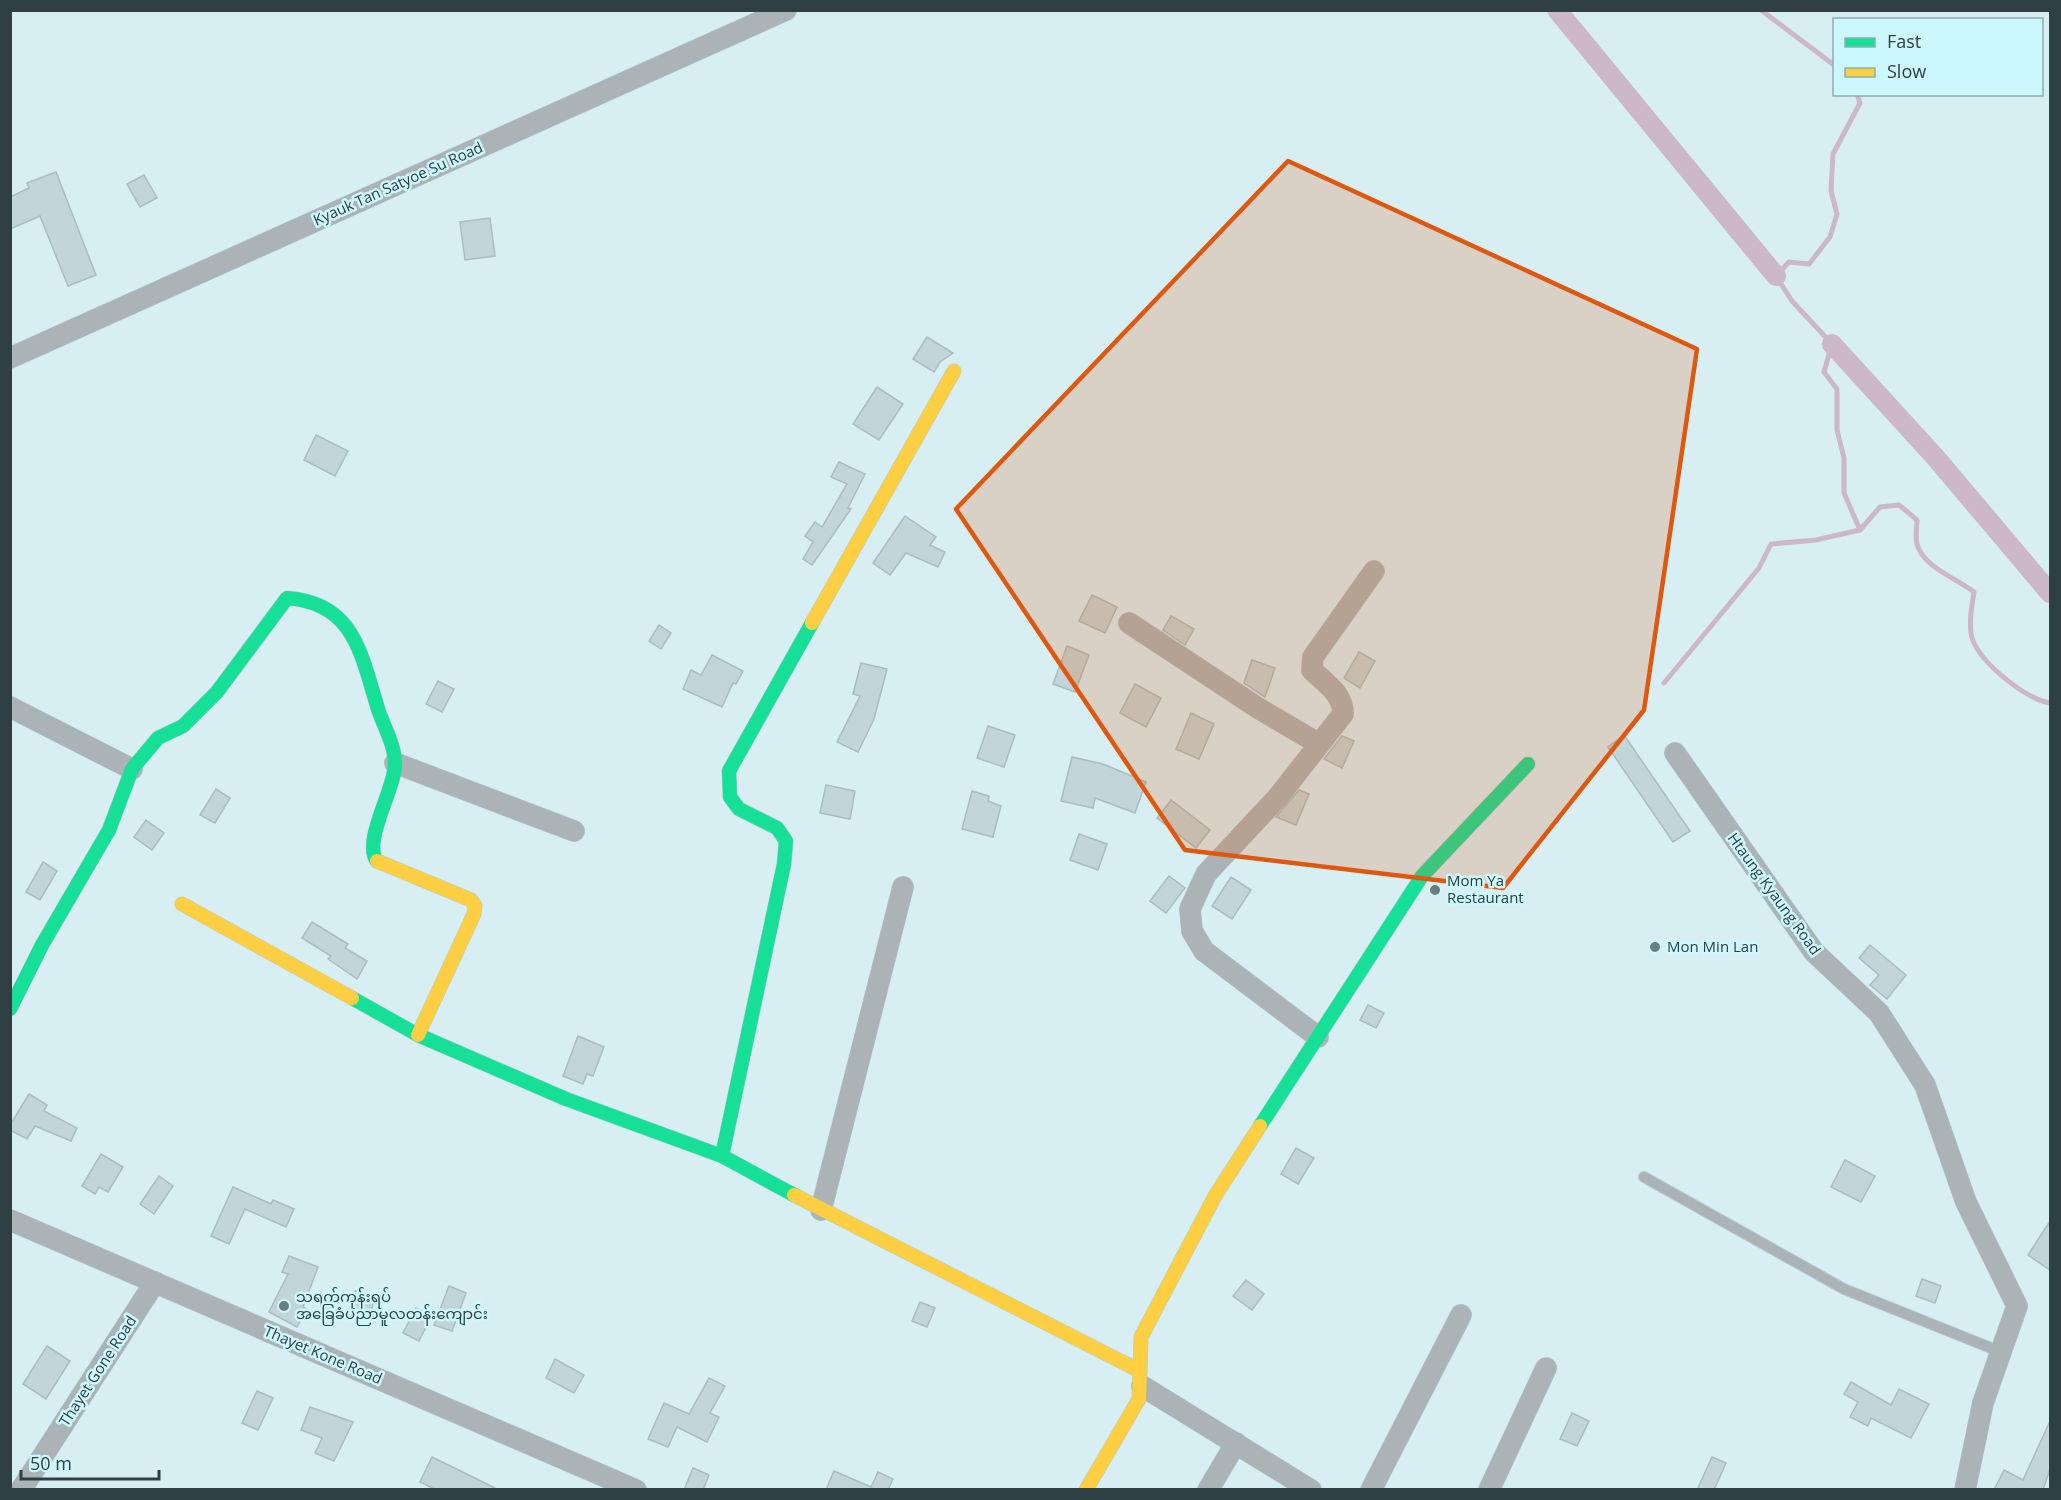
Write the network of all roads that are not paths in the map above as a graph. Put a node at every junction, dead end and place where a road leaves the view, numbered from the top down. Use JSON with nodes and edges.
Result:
{"nodes":[{"id":1,"x":786,"y":10,"type":"edge"},
{"id":2,"x":10,"y":358,"type":"edge"},
{"id":3,"x":954,"y":371,"type":"dead end"},
{"id":4,"x":1374,"y":571,"type":"dead end"},
{"id":5,"x":1129,"y":623,"type":"dead end"},
{"id":6,"x":10,"y":707,"type":"edge"},
{"id":7,"x":1319,"y":744,"type":"junction"},
{"id":8,"x":1675,"y":753,"type":"dead end"},
{"id":9,"x":395,"y":763,"type":"junction"},
{"id":10,"x":1528,"y":764,"type":"dead end"},
{"id":11,"x":132,"y":770,"type":"junction"},
{"id":12,"x":574,"y":831,"type":"dead end"},
{"id":13,"x":903,"y":887,"type":"dead end"},
{"id":14,"x":182,"y":904,"type":"dead end"},
{"id":15,"x":10,"y":1009,"type":"edge"},
{"id":16,"x":418,"y":1035,"type":"junction"},
{"id":17,"x":1318,"y":1037,"type":"junction"},
{"id":18,"x":722,"y":1156,"type":"junction"},
{"id":19,"x":1644,"y":1177,"type":"dead end"},
{"id":20,"x":821,"y":1210,"type":"junction"},
{"id":21,"x":10,"y":1220,"type":"edge"},
{"id":22,"x":155,"y":1282,"type":"junction"},
{"id":23,"x":1461,"y":1316,"type":"dead end"},
{"id":24,"x":2001,"y":1352,"type":"junction"},
{"id":25,"x":1546,"y":1368,"type":"dead end"},
{"id":26,"x":1141,"y":1378,"type":"junction"},
{"id":27,"x":1236,"y":1443,"type":"junction"},
{"id":28,"x":21,"y":1490,"type":"edge"},
{"id":29,"x":636,"y":1490,"type":"edge"},
{"id":30,"x":1086,"y":1490,"type":"edge"},
{"id":31,"x":1208,"y":1490,"type":"edge"},
{"id":32,"x":1311,"y":1490,"type":"edge"},
{"id":33,"x":1371,"y":1490,"type":"edge"},
{"id":34,"x":1489,"y":1490,"type":"edge"},
{"id":35,"x":1965,"y":1490,"type":"edge"}],
"edges":[{"from":1,"to":2,"type":"street","name":"Kyauk Tan Satyoe Su Road"},
{"from":3,"to":18,"type":"street"},
{"from":4,"to":7,"type":"street"},
{"from":5,"to":7,"type":"street"},
{"from":6,"to":11,"type":"street"},
{"from":7,"to":17,"type":"street"},
{"from":8,"to":24,"type":"street","name":"Htaung Kyaung Road"},
{"from":9,"to":11,"type":"street"},
{"from":9,"to":12,"type":"street"},
{"from":9,"to":16,"type":"street"},
{"from":10,"to":17,"type":"street"},
{"from":11,"to":15,"type":"street"},
{"from":13,"to":20,"type":"street"},
{"from":14,"to":16,"type":"street"},
{"from":16,"to":18,"type":"street"},
{"from":17,"to":26,"type":"street"},
{"from":18,"to":20,"type":"street"},
{"from":19,"to":24,"type":"lane"},
{"from":20,"to":26,"type":"street"},
{"from":21,"to":22,"type":"street","name":"Thayet Kone Road"},
{"from":22,"to":28,"type":"street","name":"Thayet Gone Road"},
{"from":22,"to":29,"type":"street","name":"Thayet Kone Road"},
{"from":23,"to":33,"type":"street"},
{"from":24,"to":35,"type":"street","name":"Htaung Kyaung Road"},
{"from":25,"to":34,"type":"street"},
{"from":26,"to":27,"type":"street"},
{"from":26,"to":30,"type":"street"},
{"from":27,"to":31,"type":"street"},
{"from":27,"to":32,"type":"street"}]}
